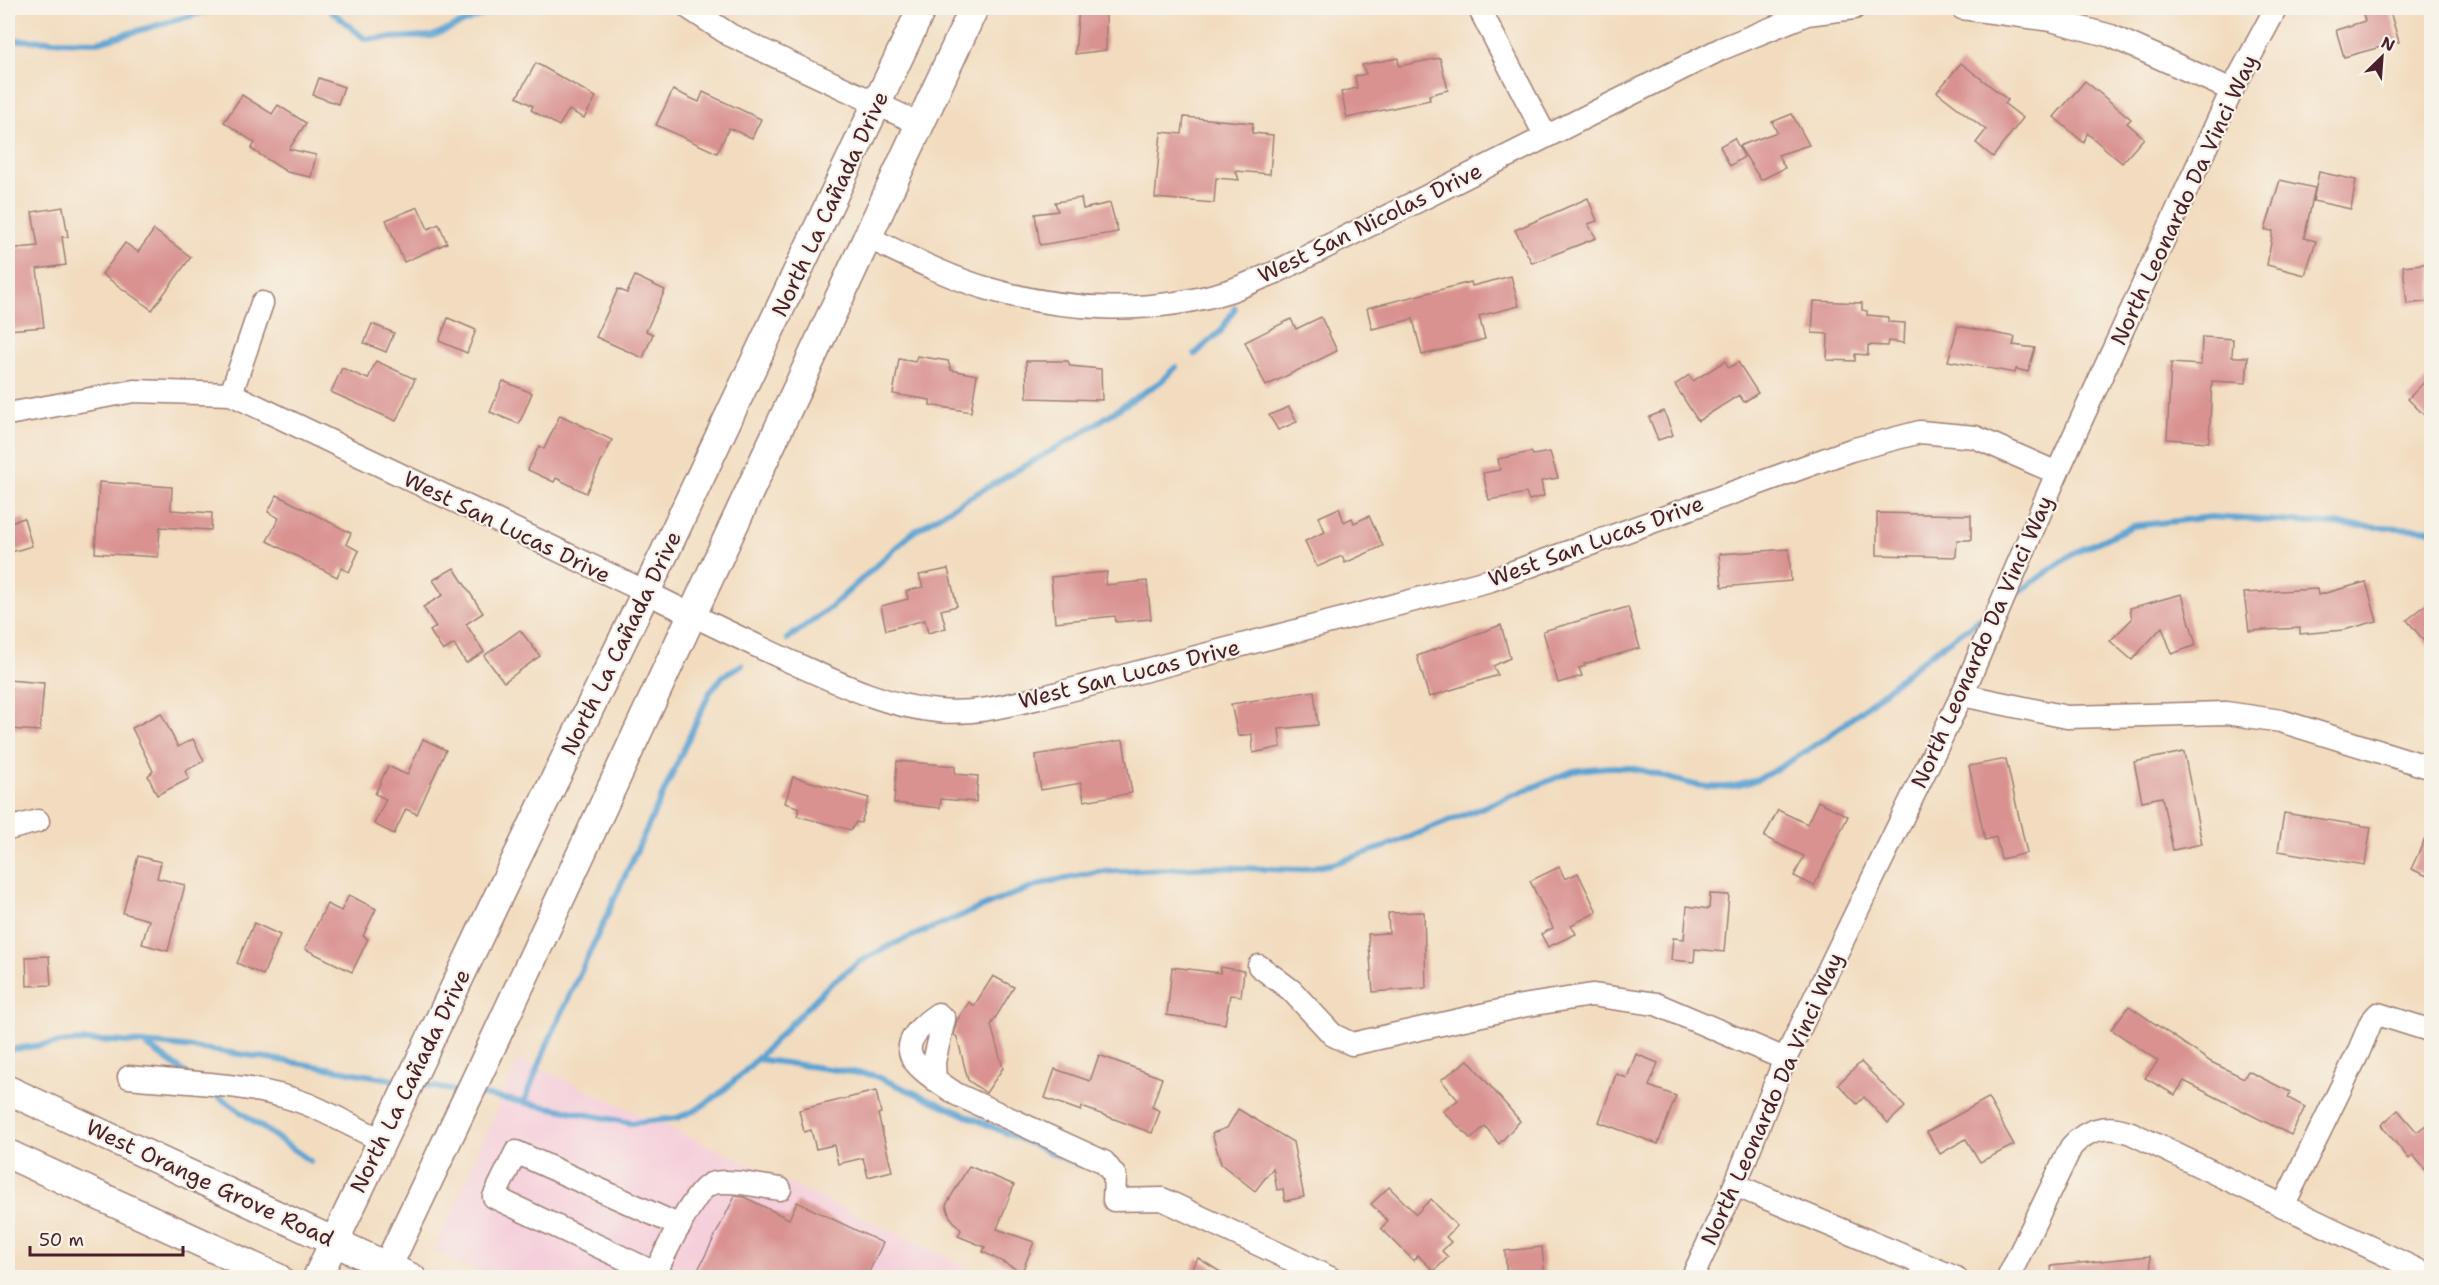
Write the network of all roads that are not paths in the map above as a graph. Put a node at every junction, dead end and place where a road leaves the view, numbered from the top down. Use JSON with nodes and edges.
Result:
{"nodes":[{"id":1,"x":689,"y":8,"type":"edge"},
{"id":2,"x":922,"y":8,"type":"edge"},
{"id":3,"x":974,"y":8,"type":"edge"},
{"id":4,"x":1479,"y":8,"type":"edge"},
{"id":5,"x":1854,"y":8,"type":"edge"},
{"id":6,"x":1962,"y":8,"type":"edge"},
{"id":7,"x":2276,"y":8,"type":"edge"},
{"id":8,"x":2232,"y":90,"type":"junction"},
{"id":9,"x":877,"y":105,"type":"junction"},
{"id":10,"x":920,"y":124,"type":"junction"},
{"id":11,"x":1545,"y":135,"type":"junction"},
{"id":12,"x":867,"y":237,"type":"junction"},
{"id":13,"x":262,"y":303,"type":"dead end"},
{"id":14,"x":231,"y":394,"type":"junction"},
{"id":15,"x":8,"y":414,"type":"edge"},
{"id":16,"x":2057,"y":473,"type":"junction"},
{"id":17,"x":646,"y":592,"type":"junction"},
{"id":18,"x":690,"y":615,"type":"junction"},
{"id":19,"x":1962,"y":695,"type":"junction"},
{"id":20,"x":2432,"y":768,"type":"edge"},
{"id":21,"x":38,"y":821,"type":"dead end"},
{"id":22,"x":8,"y":829,"type":"edge"},
{"id":23,"x":1259,"y":966,"type":"dead end"},
{"id":24,"x":2432,"y":1031,"type":"edge"},
{"id":25,"x":1785,"y":1059,"type":"junction"},
{"id":26,"x":129,"y":1077,"type":"dead end"},
{"id":27,"x":935,"y":1080,"type":"dead end"},
{"id":28,"x":8,"y":1090,"type":"edge"},
{"id":29,"x":382,"y":1141,"type":"junction"},
{"id":30,"x":8,"y":1154,"type":"edge"},
{"id":31,"x":1734,"y":1185,"type":"junction"},
{"id":32,"x":780,"y":1189,"type":"dead end"},
{"id":33,"x":2283,"y":1206,"type":"junction"},
{"id":34,"x":680,"y":1226,"type":"junction"},
{"id":35,"x":334,"y":1241,"type":"junction"},
{"id":36,"x":393,"y":1274,"type":"edge"},
{"id":37,"x":657,"y":1276,"type":"edge"},
{"id":38,"x":2432,"y":1276,"type":"edge"},
{"id":39,"x":278,"y":1278,"type":"edge"},
{"id":40,"x":317,"y":1278,"type":"edge"},
{"id":41,"x":1330,"y":1278,"type":"edge"},
{"id":42,"x":1692,"y":1278,"type":"edge"},
{"id":43,"x":1956,"y":1278,"type":"edge"},
{"id":44,"x":2008,"y":1278,"type":"edge"}],
"edges":[{"from":1,"to":9,"type":"street"},
{"from":2,"to":9,"type":"main road","name":"North La Cañada Drive"},
{"from":3,"to":10,"type":"main road"},
{"from":4,"to":11,"type":"street"},
{"from":5,"to":11,"type":"street","name":"West San Nicolas Drive"},
{"from":6,"to":8,"type":"street"},
{"from":7,"to":8,"type":"street","name":"North Leonardo Da Vinci Way"},
{"from":8,"to":16,"type":"street","name":"North Leonardo Da Vinci Way"},
{"from":9,"to":10,"type":"street"},
{"from":9,"to":17,"type":"main road","name":"North La Cañada Drive"},
{"from":10,"to":12,"type":"main road"},
{"from":11,"to":12,"type":"street","name":"West San Nicolas Drive"},
{"from":12,"to":18,"type":"main road"},
{"from":13,"to":14,"type":"street"},
{"from":14,"to":15,"type":"street","name":"West San Lucas Drive"},
{"from":14,"to":17,"type":"street","name":"West San Lucas Drive"},
{"from":16,"to":18,"type":"street","name":"West San Lucas Drive"},
{"from":16,"to":19,"type":"street","name":"North Leonardo Da Vinci Way"},
{"from":17,"to":18,"type":"street","name":"West San Lucas Drive"},
{"from":17,"to":29,"type":"main road","name":"North La Cañada Drive"},
{"from":18,"to":36,"type":"main road"},
{"from":19,"to":20,"type":"street"},
{"from":19,"to":25,"type":"street","name":"North Leonardo Da Vinci Way"},
{"from":21,"to":22,"type":"street"},
{"from":23,"to":25,"type":"street"},
{"from":24,"to":33,"type":"street"},
{"from":25,"to":31,"type":"street","name":"North Leonardo Da Vinci Way"},
{"from":26,"to":29,"type":"street"},
{"from":27,"to":41,"type":"street"},
{"from":28,"to":35,"type":"main road","name":"West Orange Grove Road"},
{"from":29,"to":35,"type":"main road","name":"North La Cañada Drive"},
{"from":30,"to":39,"type":"main road"},
{"from":31,"to":42,"type":"street","name":"North Leonardo Da Vinci Way"},
{"from":31,"to":43,"type":"street"},
{"from":32,"to":34,"type":"street"},
{"from":33,"to":38,"type":"street"},
{"from":33,"to":44,"type":"street"},
{"from":34,"to":37,"type":"street"},
{"from":34,"to":37,"type":"street"},
{"from":35,"to":36,"type":"main road","name":"West Orange Grove Road"},
{"from":35,"to":40,"type":"main road","name":"North La Cañada Drive"}]}
